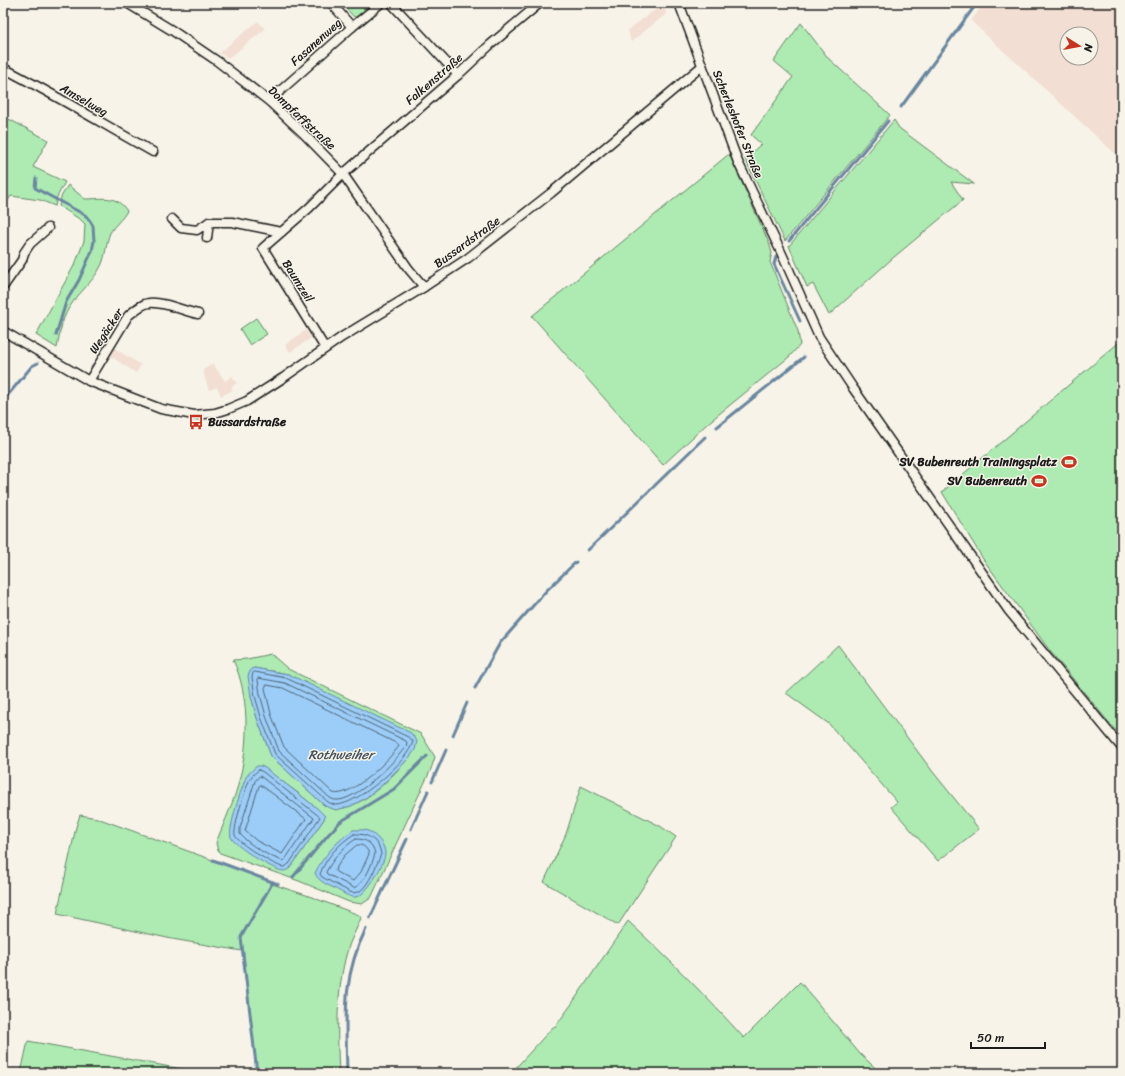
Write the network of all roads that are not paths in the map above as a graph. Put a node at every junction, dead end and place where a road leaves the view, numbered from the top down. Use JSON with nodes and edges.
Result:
{"nodes":[{"id":1,"x":127,"y":3,"type":"edge"},
{"id":2,"x":331,"y":3,"type":"edge"},
{"id":3,"x":381,"y":3,"type":"edge"},
{"id":4,"x":391,"y":3,"type":"edge"},
{"id":5,"x":540,"y":3,"type":"edge"},
{"id":6,"x":679,"y":3,"type":"edge"},
{"id":7,"x":352,"y":27,"type":"junction"},
{"id":8,"x":702,"y":66,"type":"junction"},
{"id":9,"x":3,"y":68,"type":"edge"},
{"id":10,"x":458,"y":75,"type":"junction"},
{"id":11,"x":270,"y":102,"type":"junction"},
{"id":12,"x":153,"y":152,"type":"dead end"},
{"id":13,"x":343,"y":174,"type":"junction"},
{"id":14,"x":172,"y":218,"type":"dead end"},
{"id":15,"x":209,"y":222,"type":"junction"},
{"id":16,"x":48,"y":228,"type":"dead end"},
{"id":17,"x":280,"y":232,"type":"junction"},
{"id":18,"x":207,"y":238,"type":"dead end"},
{"id":19,"x":3,"y":287,"type":"edge"},
{"id":20,"x":424,"y":287,"type":"junction"},
{"id":21,"x":198,"y":314,"type":"dead end"},
{"id":22,"x":3,"y":331,"type":"edge"},
{"id":23,"x":325,"y":348,"type":"junction"},
{"id":24,"x":89,"y":381,"type":"junction"},
{"id":25,"x":1122,"y":748,"type":"edge"}],
"edges":[{"from":1,"to":11,"type":"street","name":"Dompfaffstraße"},
{"from":2,"to":7,"type":"street"},
{"from":3,"to":7,"type":"street","name":"Fasanenweg"},
{"from":4,"to":10,"type":"street"},
{"from":5,"to":10,"type":"street","name":"Falkenstraße"},
{"from":6,"to":8,"type":"street","name":"Scherleshofer Straße"},
{"from":7,"to":11,"type":"street","name":"Fasanenweg"},
{"from":8,"to":20,"type":"street","name":"Bussardstraße"},
{"from":8,"to":25,"type":"street","name":"Scherleshofer Straße"},
{"from":9,"to":12,"type":"street","name":"Amselweg"},
{"from":10,"to":13,"type":"street","name":"Falkenstraße"},
{"from":11,"to":13,"type":"street","name":"Dompfaffstraße"},
{"from":13,"to":17,"type":"street","name":"Baumzeil"},
{"from":13,"to":20,"type":"street","name":"Dompfaffstraße"},
{"from":14,"to":15,"type":"street"},
{"from":15,"to":17,"type":"street"},
{"from":15,"to":18,"type":"street"},
{"from":16,"to":19,"type":"street"},
{"from":17,"to":23,"type":"street","name":"Baumzeil"},
{"from":20,"to":23,"type":"street","name":"Bussardstraße"},
{"from":21,"to":24,"type":"street","name":"Wegäcker"},
{"from":22,"to":24,"type":"street","name":"Bussardstraße"},
{"from":23,"to":24,"type":"street","name":"Bussardstraße"}]}
